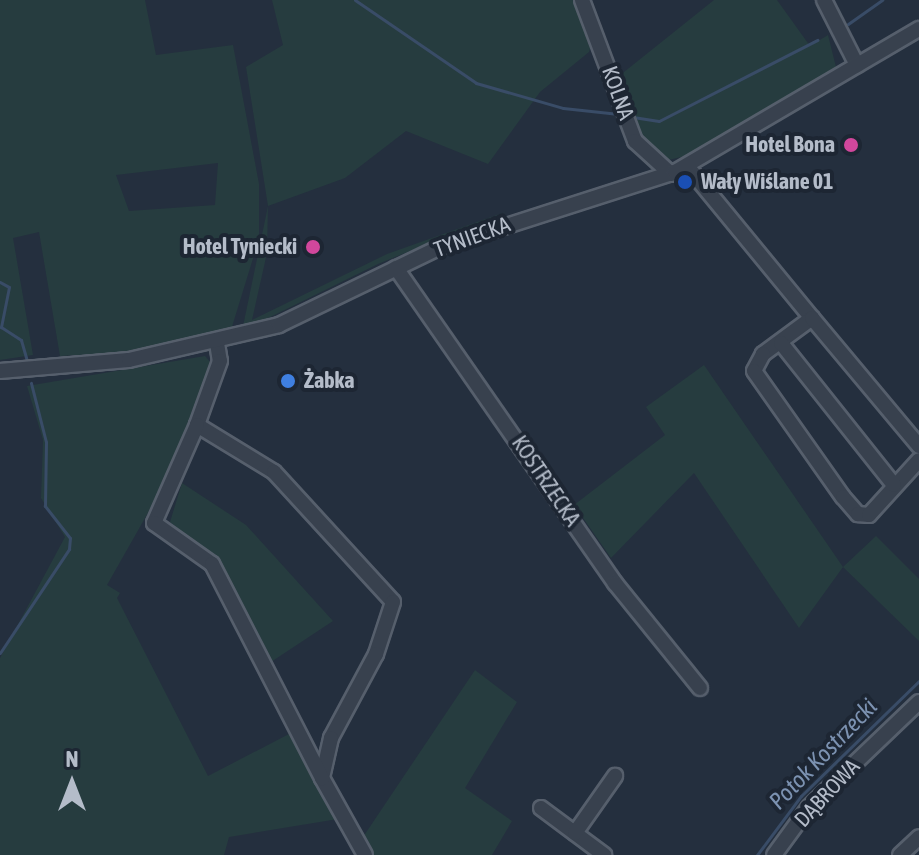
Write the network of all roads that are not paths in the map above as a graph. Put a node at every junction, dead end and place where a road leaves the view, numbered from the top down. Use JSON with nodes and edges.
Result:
{"nodes":[{"id":1,"x":582,"y":0,"type":"edge"},
{"id":2,"x":824,"y":0,"type":"edge"},
{"id":3,"x":919,"y":29,"type":"edge"},
{"id":4,"x":857,"y":65,"type":"junction"},
{"id":5,"x":687,"y":166,"type":"junction"},
{"id":6,"x":671,"y":174,"type":"junction"},
{"id":7,"x":396,"y":268,"type":"junction"},
{"id":8,"x":812,"y":318,"type":"junction"},
{"id":9,"x":217,"y":343,"type":"junction"},
{"id":10,"x":781,"y":343,"type":"junction"},
{"id":11,"x":0,"y":371,"type":"edge"},
{"id":12,"x":197,"y":425,"type":"junction"},
{"id":13,"x":919,"y":446,"type":"edge"},
{"id":14,"x":919,"y":460,"type":"edge"},
{"id":15,"x":894,"y":485,"type":"junction"},
{"id":16,"x":700,"y":688,"type":"dead end"},
{"id":17,"x":919,"y":702,"type":"edge"},
{"id":18,"x":615,"y":776,"type":"dead end"},
{"id":19,"x":322,"y":778,"type":"junction"},
{"id":20,"x":541,"y":808,"type":"dead end"},
{"id":21,"x":575,"y":833,"type":"junction"},
{"id":22,"x":919,"y":837,"type":"edge"},
{"id":23,"x":365,"y":855,"type":"edge"},
{"id":24,"x":604,"y":855,"type":"edge"},
{"id":25,"x":774,"y":855,"type":"edge"},
{"id":26,"x":900,"y":855,"type":"edge"}],
"edges":[{"from":1,"to":6,"type":"street","name":"KOLNA"},
{"from":2,"to":4,"type":"street"},
{"from":3,"to":4,"type":"street","name":"TYNIECKA"},
{"from":4,"to":5,"type":"street","name":"TYNIECKA"},
{"from":5,"to":6,"type":"street","name":"TYNIECKA"},
{"from":5,"to":8,"type":"street"},
{"from":6,"to":7,"type":"street","name":"TYNIECKA"},
{"from":7,"to":9,"type":"street","name":"TYNIECKA"},
{"from":7,"to":16,"type":"street","name":"KOSTRZECKA"},
{"from":8,"to":10,"type":"street"},
{"from":8,"to":13,"type":"street"},
{"from":9,"to":11,"type":"street","name":"TYNIECKA"},
{"from":9,"to":12,"type":"street"},
{"from":10,"to":15,"type":"street"},
{"from":10,"to":15,"type":"street"},
{"from":12,"to":19,"type":"street"},
{"from":12,"to":19,"type":"street"},
{"from":14,"to":15,"type":"street"},
{"from":17,"to":25,"type":"street","name":"DĄBROWA"},
{"from":18,"to":21,"type":"street"},
{"from":19,"to":23,"type":"street"},
{"from":20,"to":21,"type":"street"},
{"from":21,"to":24,"type":"street"},
{"from":22,"to":26,"type":"street"}]}
